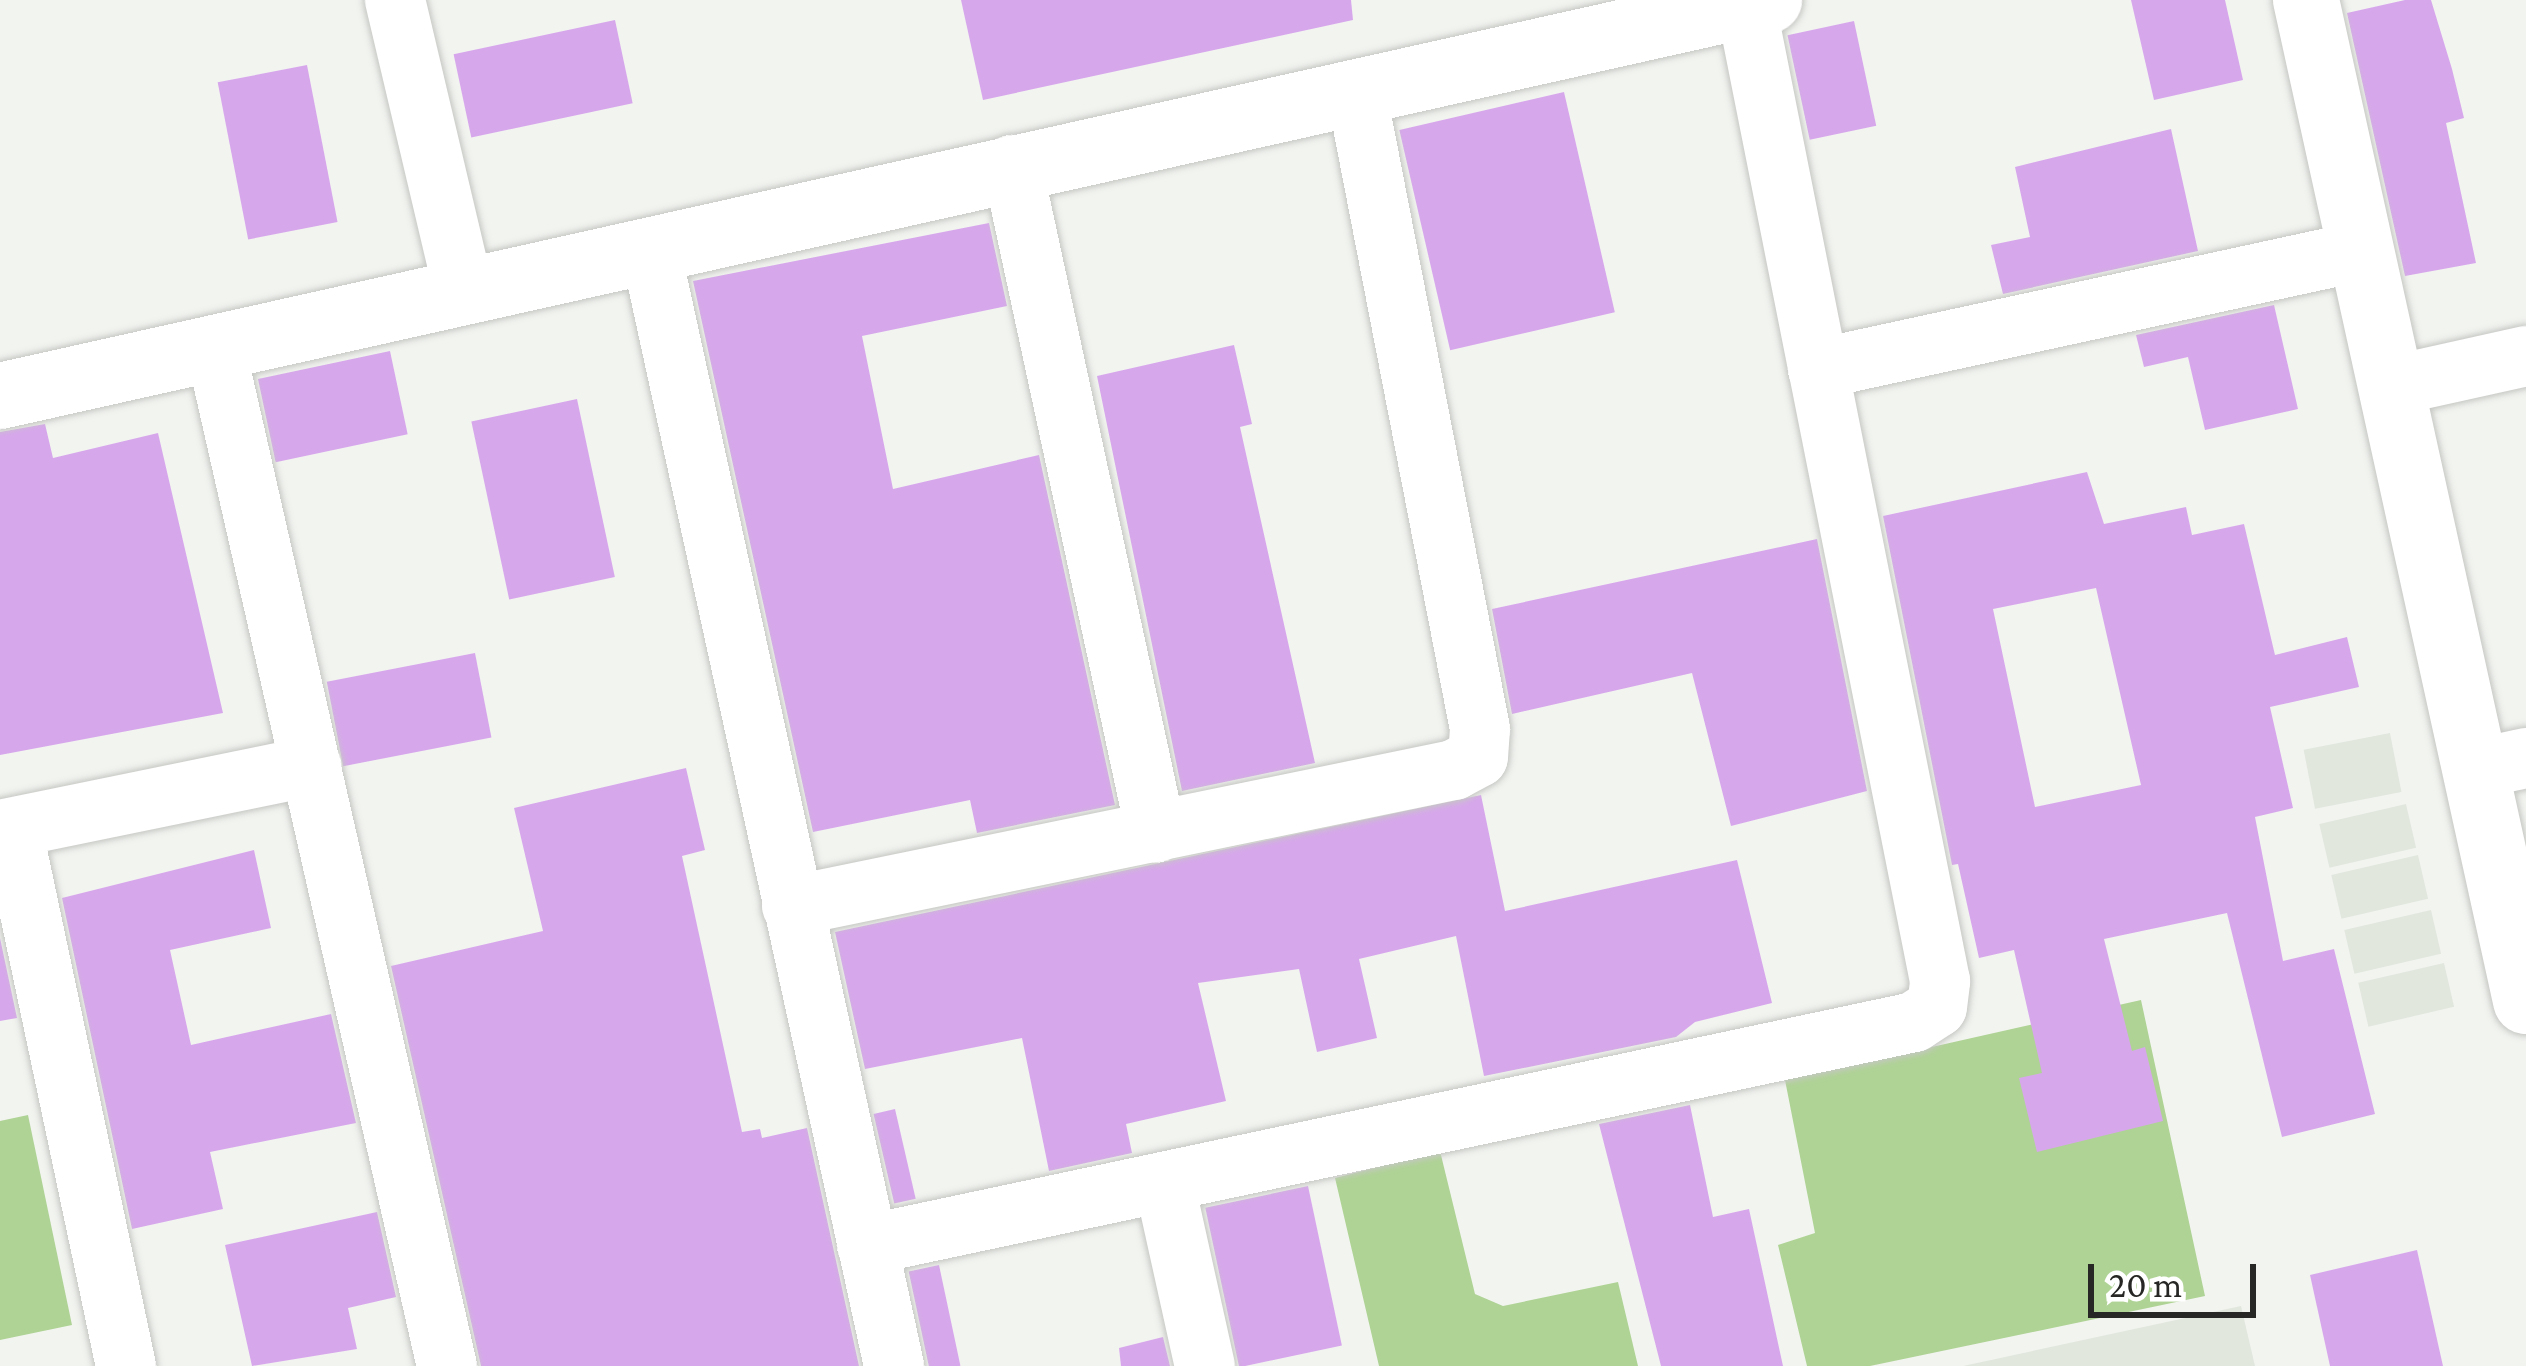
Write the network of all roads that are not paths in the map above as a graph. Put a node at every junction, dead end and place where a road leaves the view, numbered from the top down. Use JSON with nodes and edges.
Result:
{"nodes":[{"id":1,"x":395,"y":0,"type":"edge"},
{"id":2,"x":2306,"y":0,"type":"edge"},
{"id":3,"x":1758,"y":3,"type":"edge"},
{"id":4,"x":1600,"y":19,"type":"edge"},
{"id":5,"x":1357,"y":90,"type":"junction"},
{"id":6,"x":1012,"y":165,"type":"junction"},
{"id":7,"x":2361,"y":250,"type":"junction"},
{"id":8,"x":651,"y":252,"type":"junction"},
{"id":9,"x":463,"y":288,"type":"junction"},
{"id":10,"x":215,"y":346,"type":"junction"},
{"id":11,"x":2526,"y":356,"type":"edge"},
{"id":12,"x":1818,"y":369,"type":"junction"},
{"id":13,"x":2391,"y":386,"type":"junction"},
{"id":14,"x":0,"y":396,"type":"edge"},
{"id":15,"x":2500,"y":764,"type":"edge"},
{"id":16,"x":310,"y":766,"type":"junction"},
{"id":17,"x":6,"y":829,"type":"edge"},
{"id":18,"x":1156,"y":833,"type":"junction"},
{"id":19,"x":792,"y":906,"type":"junction"},
{"id":20,"x":2526,"y":1001,"type":"edge"},
{"id":21,"x":1165,"y":1186,"type":"junction"},
{"id":22,"x":867,"y":1245,"type":"junction"},
{"id":23,"x":126,"y":1366,"type":"edge"},
{"id":24,"x":447,"y":1366,"type":"edge"},
{"id":25,"x":894,"y":1366,"type":"edge"},
{"id":26,"x":1205,"y":1366,"type":"edge"}],
"edges":[{"from":1,"to":9,"type":"street"},
{"from":2,"to":7,"type":"street"},
{"from":3,"to":4,"type":"street"},
{"from":3,"to":12,"type":"street"},
{"from":4,"to":5,"type":"street"},
{"from":5,"to":6,"type":"street"},
{"from":5,"to":18,"type":"street"},
{"from":6,"to":8,"type":"street"},
{"from":6,"to":18,"type":"street"},
{"from":7,"to":12,"type":"street"},
{"from":7,"to":13,"type":"street"},
{"from":8,"to":9,"type":"street"},
{"from":8,"to":19,"type":"street"},
{"from":9,"to":10,"type":"street"},
{"from":10,"to":14,"type":"street"},
{"from":10,"to":16,"type":"street"},
{"from":11,"to":13,"type":"street"},
{"from":12,"to":21,"type":"street"},
{"from":13,"to":15,"type":"street"},
{"from":15,"to":20,"type":"street"},
{"from":16,"to":17,"type":"street"},
{"from":16,"to":24,"type":"street"},
{"from":17,"to":23,"type":"street"},
{"from":18,"to":19,"type":"street"},
{"from":19,"to":22,"type":"street"},
{"from":21,"to":22,"type":"street"},
{"from":21,"to":26,"type":"street"},
{"from":22,"to":25,"type":"street"}]}
